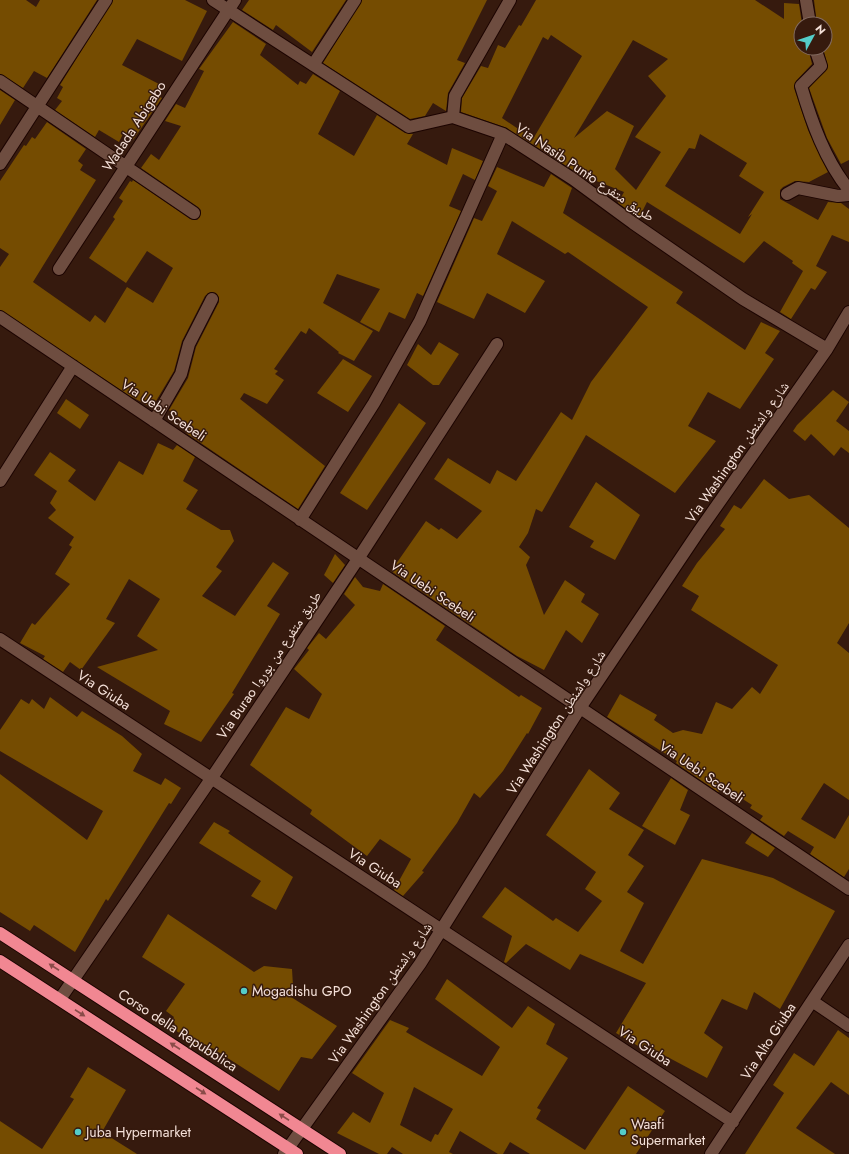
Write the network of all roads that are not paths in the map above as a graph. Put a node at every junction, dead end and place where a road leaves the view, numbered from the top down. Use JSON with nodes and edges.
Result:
{"nodes":[{"id":1,"x":106,"y":0,"type":"edge"},
{"id":2,"x":213,"y":0,"type":"edge"},
{"id":3,"x":355,"y":0,"type":"edge"},
{"id":4,"x":510,"y":0,"type":"edge"},
{"id":5,"x":806,"y":0,"type":"edge"},
{"id":6,"x":232,"y":5,"type":"edge"},
{"id":7,"x":809,"y":16,"type":"edge"},
{"id":8,"x":818,"y":56,"type":"edge"},
{"id":9,"x":313,"y":65,"type":"junction"},
{"id":10,"x":0,"y":81,"type":"edge"},
{"id":11,"x":37,"y":107,"type":"junction"},
{"id":12,"x":454,"y":117,"type":"junction"},
{"id":13,"x":503,"y":134,"type":"junction"},
{"id":14,"x":0,"y":164,"type":"edge"},
{"id":15,"x":126,"y":167,"type":"junction"},
{"id":16,"x":849,"y":190,"type":"edge"},
{"id":17,"x":786,"y":194,"type":"dead end"},
{"id":18,"x":849,"y":195,"type":"edge"},
{"id":19,"x":194,"y":213,"type":"dead end"},
{"id":20,"x":59,"y":269,"type":"dead end"},
{"id":21,"x":212,"y":299,"type":"dead end"},
{"id":22,"x":849,"y":312,"type":"edge"},
{"id":23,"x":0,"y":317,"type":"edge"},
{"id":24,"x":497,"y":344,"type":"dead end"},
{"id":25,"x":827,"y":350,"type":"junction"},
{"id":26,"x":73,"y":366,"type":"junction"},
{"id":27,"x":154,"y":421,"type":"junction"},
{"id":28,"x":0,"y":481,"type":"edge"},
{"id":29,"x":300,"y":520,"type":"junction"},
{"id":30,"x":358,"y":559,"type":"junction"},
{"id":31,"x":0,"y":639,"type":"edge"},
{"id":32,"x":580,"y":708,"type":"junction"},
{"id":33,"x":211,"y":779,"type":"junction"},
{"id":34,"x":849,"y":889,"type":"edge"},
{"id":35,"x":442,"y":930,"type":"junction"},
{"id":36,"x":0,"y":933,"type":"edge"},
{"id":37,"x":849,"y":945,"type":"edge"},
{"id":38,"x":0,"y":961,"type":"edge"},
{"id":39,"x":74,"y":980,"type":"junction"},
{"id":40,"x":60,"y":1000,"type":"junction"},
{"id":41,"x":812,"y":1001,"type":"junction"},
{"id":42,"x":849,"y":1026,"type":"edge"},
{"id":43,"x":732,"y":1122,"type":"junction"},
{"id":44,"x":302,"y":1129,"type":"junction"},
{"id":45,"x":290,"y":1152,"type":"edge"},
{"id":46,"x":340,"y":1154,"type":"edge"},
{"id":47,"x":711,"y":1154,"type":"edge"}],
"edges":[{"from":1,"to":11,"type":"street"},
{"from":2,"to":6,"type":"street"},
{"from":3,"to":9,"type":"street"},
{"from":4,"to":12,"type":"street"},
{"from":5,"to":7,"type":"street"},
{"from":6,"to":9,"type":"street"},
{"from":6,"to":15,"type":"street","name":"Wadada Abigabo"},
{"from":8,"to":16,"type":"street"},
{"from":9,"to":12,"type":"street"},
{"from":10,"to":11,"type":"street"},
{"from":11,"to":14,"type":"street"},
{"from":11,"to":15,"type":"street"},
{"from":12,"to":13,"type":"street","name":"Via Nasib Punto طريق متفرع"},
{"from":13,"to":25,"type":"street","name":"Via Nasib Punto طريق متفرع"},
{"from":13,"to":29,"type":"street"},
{"from":15,"to":19,"type":"street"},
{"from":15,"to":20,"type":"street","name":"Wadada Abigabo"},
{"from":17,"to":18,"type":"street"},
{"from":21,"to":27,"type":"street"},
{"from":22,"to":25,"type":"street","name":"Via Washington شارع واشنطن"},
{"from":23,"to":26,"type":"street","name":"Via Uebi Scebeli"},
{"from":24,"to":30,"type":"street","name":"Via Burao طريق متفرع من بوروا"},
{"from":25,"to":32,"type":"street","name":"Via Washington شارع واشنطن"},
{"from":26,"to":27,"type":"street","name":"Via Uebi Scebeli"},
{"from":26,"to":28,"type":"street"},
{"from":27,"to":29,"type":"street","name":"Via Uebi Scebeli"},
{"from":29,"to":30,"type":"street","name":"Via Uebi Scebeli"},
{"from":30,"to":32,"type":"street","name":"Via Uebi Scebeli"},
{"from":30,"to":33,"type":"street","name":"Via Burao طريق متفرع من بوروا"},
{"from":31,"to":33,"type":"street","name":"Via Giuba"},
{"from":32,"to":34,"type":"street","name":"Via Uebi Scebeli"},
{"from":32,"to":35,"type":"street","name":"Via Washington شارع واشنطن"},
{"from":33,"to":35,"type":"street","name":"Via Giuba"},
{"from":33,"to":39,"type":"street","name":"Via Burao طريق متفرع من بوروا"},
{"from":35,"to":43,"type":"street","name":"Via Giuba"},
{"from":35,"to":44,"type":"street","name":"Via Washington شارع واشنطن"},
{"from":39,"to":36,"type":"highway","name":"Corso della Repubblica","one_way":true},
{"from":37,"to":41,"type":"street","name":"Via Alto Giuba"},
{"from":38,"to":40,"type":"highway"},
{"from":39,"to":40,"type":"street","name":"Via Burao طريق متفرع من بوروا"},
{"from":44,"to":39,"type":"highway","name":"Corso della Repubblica","one_way":true},
{"from":40,"to":45,"type":"highway","one_way":true},
{"from":41,"to":42,"type":"street"},
{"from":41,"to":43,"type":"street","name":"Via Alto Giuba"},
{"from":43,"to":47,"type":"street","name":"Via Alto Giuba"},
{"from":44,"to":45,"type":"street","name":"Via Washington شارع واشنطن"},
{"from":44,"to":46,"type":"highway","name":"Corso della Repubblica"}]}
